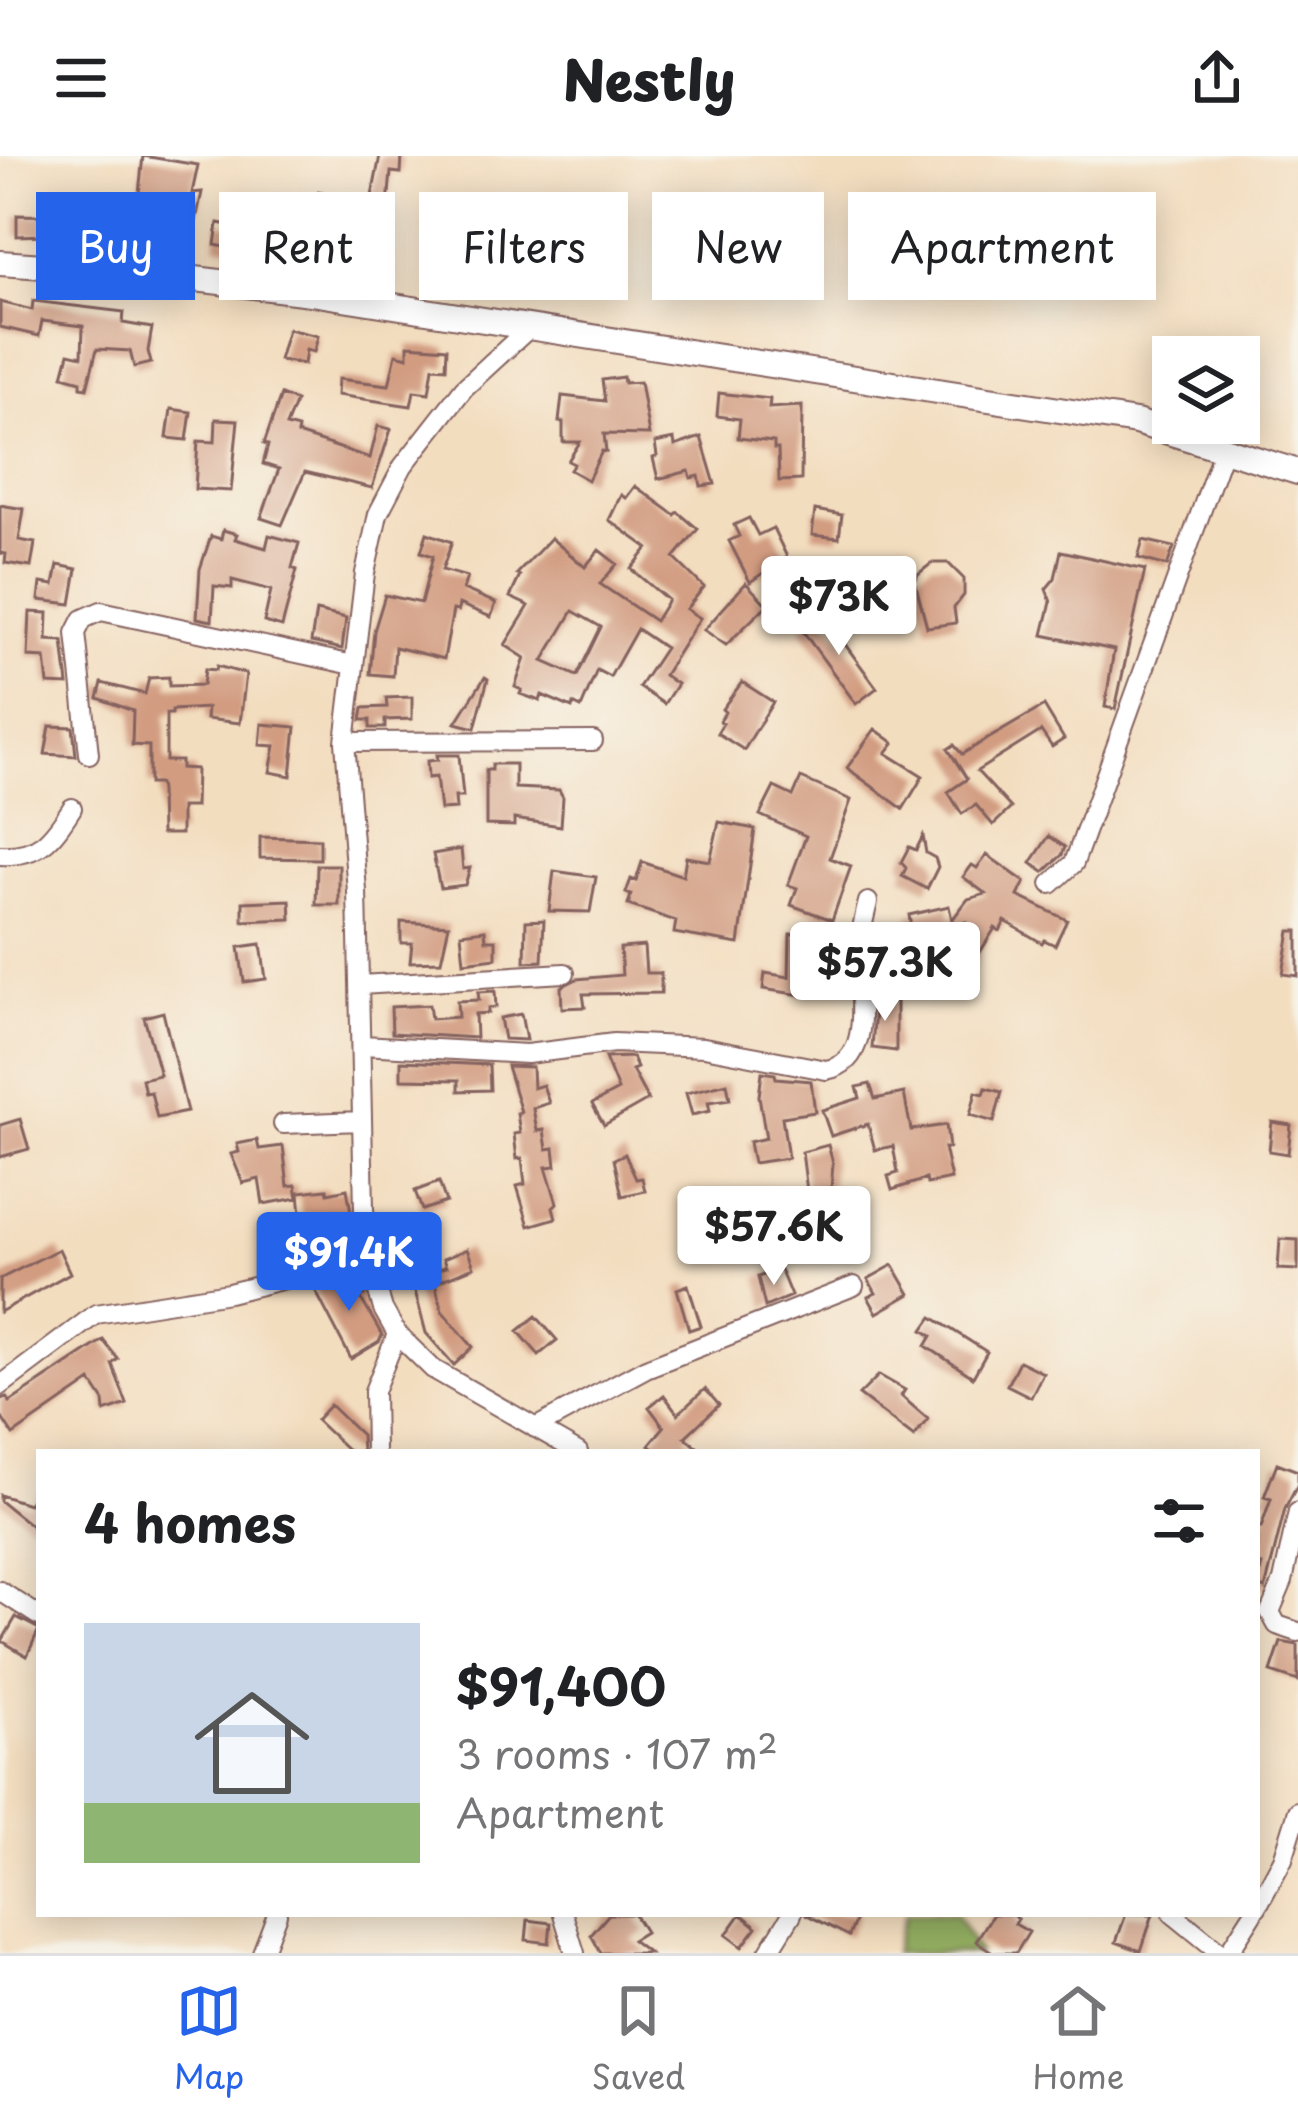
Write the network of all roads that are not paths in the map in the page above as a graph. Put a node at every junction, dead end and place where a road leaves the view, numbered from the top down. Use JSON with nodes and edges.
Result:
{"nodes":[{"id":1,"x":0,"y":263,"type":"edge"},
{"id":2,"x":528,"y":328,"type":"junction"},
{"id":3,"x":1224,"y":448,"type":"junction"},
{"id":4,"x":1298,"y":472,"type":"edge"},
{"id":5,"x":353,"y":665,"type":"junction"},
{"id":6,"x":592,"y":741,"type":"dead end"},
{"id":7,"x":345,"y":742,"type":"junction"},
{"id":8,"x":88,"y":754,"type":"dead end"},
{"id":9,"x":72,"y":808,"type":"dead end"},
{"id":10,"x":0,"y":855,"type":"edge"},
{"id":11,"x":1051,"y":884,"type":"dead end"},
{"id":12,"x":868,"y":902,"type":"dead end"},
{"id":13,"x":565,"y":973,"type":"dead end"},
{"id":14,"x":360,"y":985,"type":"junction"},
{"id":15,"x":362,"y":1045,"type":"junction"},
{"id":16,"x":361,"y":1121,"type":"junction"},
{"id":17,"x":283,"y":1124,"type":"dead end"},
{"id":18,"x":370,"y":1258,"type":"junction"},
{"id":19,"x":854,"y":1286,"type":"dead end"},
{"id":20,"x":397,"y":1334,"type":"junction"},
{"id":21,"x":0,"y":1386,"type":"edge"},
{"id":22,"x":535,"y":1428,"type":"junction"},
{"id":23,"x":375,"y":1449,"type":"edge"},
{"id":24,"x":573,"y":1449,"type":"edge"},
{"id":25,"x":1298,"y":1512,"type":"edge"},
{"id":26,"x":0,"y":1591,"type":"edge"},
{"id":27,"x":36,"y":1614,"type":"edge"},
{"id":28,"x":1298,"y":1632,"type":"edge"},
{"id":29,"x":1298,"y":1811,"type":"edge"},
{"id":30,"x":1260,"y":1901,"type":"edge"},
{"id":31,"x":276,"y":1917,"type":"edge"},
{"id":32,"x":564,"y":1917,"type":"edge"},
{"id":33,"x":790,"y":1917,"type":"edge"},
{"id":34,"x":1176,"y":1917,"type":"edge"},
{"id":35,"x":1250,"y":1917,"type":"edge"},
{"id":36,"x":262,"y":1953,"type":"edge"},
{"id":37,"x":575,"y":1953,"type":"edge"},
{"id":38,"x":768,"y":1953,"type":"edge"},
{"id":39,"x":1224,"y":1953,"type":"edge"}],
"edges":[{"from":1,"to":2,"type":"street"},
{"from":2,"to":3,"type":"street"},
{"from":2,"to":5,"type":"street"},
{"from":3,"to":4,"type":"street"},
{"from":3,"to":11,"type":"street"},
{"from":5,"to":7,"type":"street"},
{"from":5,"to":8,"type":"street"},
{"from":6,"to":7,"type":"street"},
{"from":7,"to":14,"type":"street"},
{"from":9,"to":10,"type":"street"},
{"from":12,"to":15,"type":"street"},
{"from":13,"to":14,"type":"street"},
{"from":14,"to":15,"type":"street"},
{"from":15,"to":16,"type":"street"},
{"from":16,"to":17,"type":"street"},
{"from":16,"to":18,"type":"street"},
{"from":18,"to":20,"type":"street"},
{"from":18,"to":21,"type":"street"},
{"from":19,"to":22,"type":"street"},
{"from":20,"to":22,"type":"street"},
{"from":20,"to":23,"type":"street"},
{"from":22,"to":24,"type":"street"},
{"from":25,"to":28,"type":"street"},
{"from":26,"to":27,"type":"street"},
{"from":29,"to":30,"type":"street"},
{"from":31,"to":36,"type":"street"},
{"from":32,"to":37,"type":"street"},
{"from":33,"to":38,"type":"street"},
{"from":34,"to":39,"type":"street"},
{"from":35,"to":39,"type":"street"}]}
